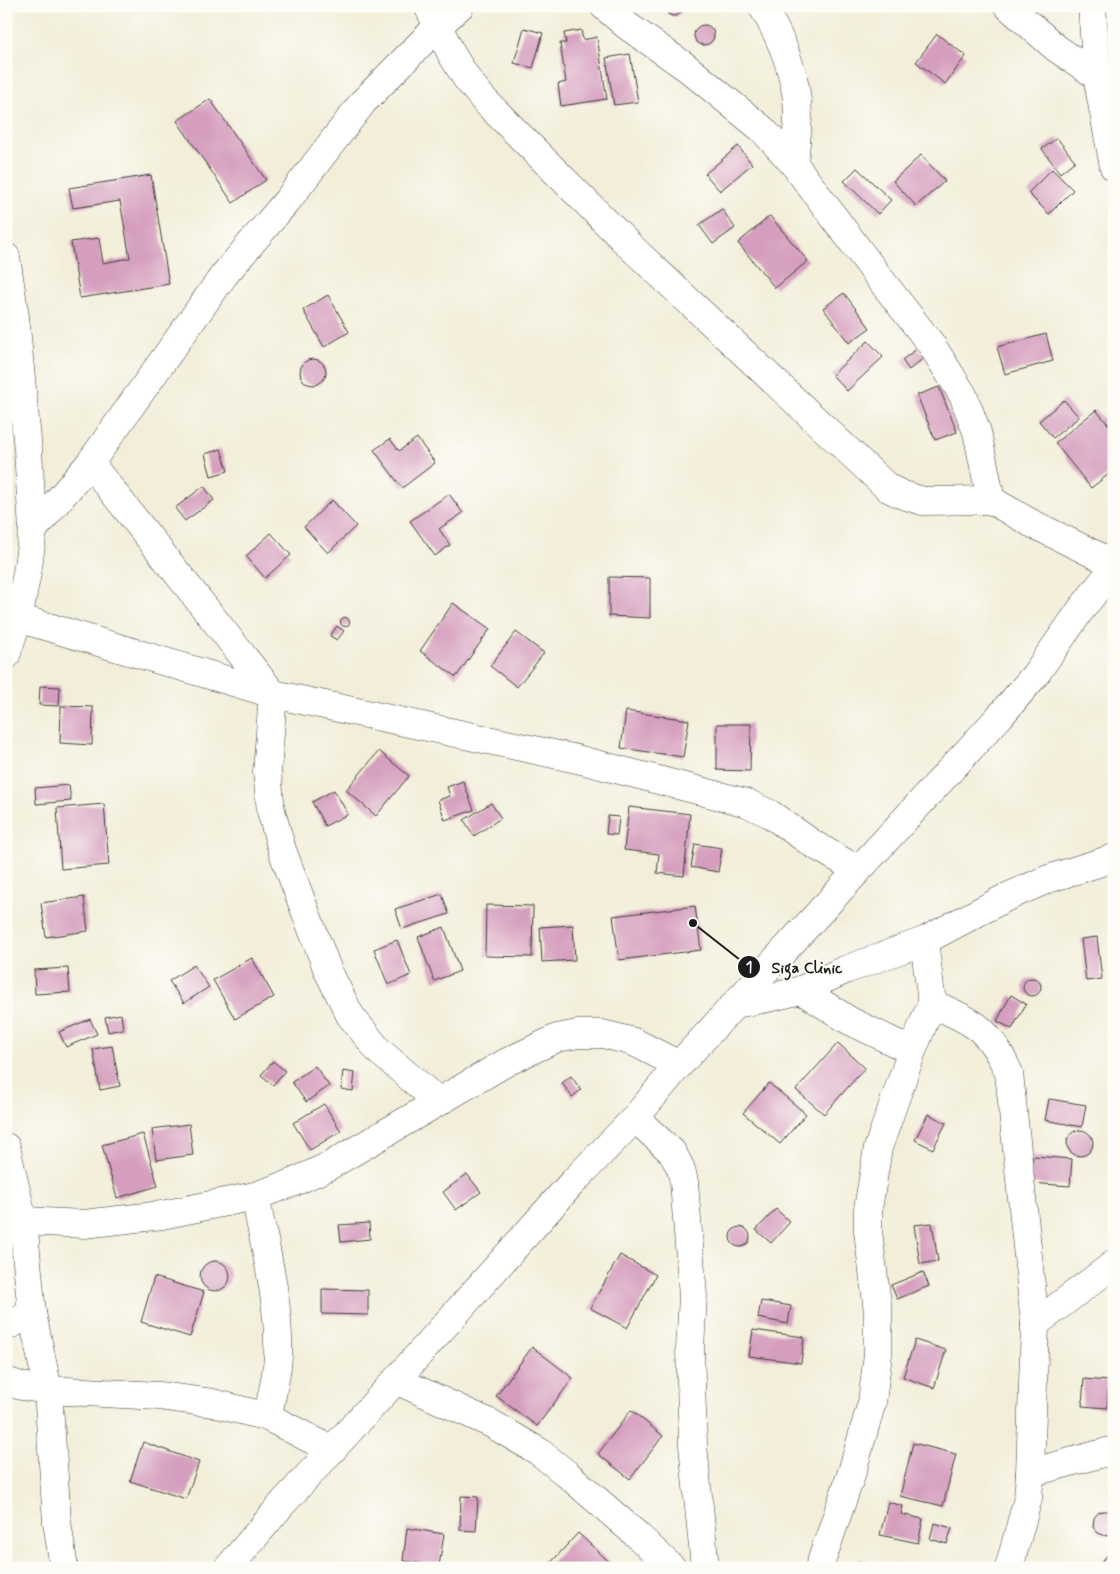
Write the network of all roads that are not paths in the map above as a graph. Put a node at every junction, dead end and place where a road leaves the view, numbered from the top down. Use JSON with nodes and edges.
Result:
{"nodes":[{"id":1,"x":460,"y":6,"type":"edge"},
{"id":2,"x":604,"y":6,"type":"edge"},
{"id":3,"x":762,"y":6,"type":"edge"},
{"id":4,"x":1008,"y":6,"type":"edge"},
{"id":5,"x":1092,"y":6,"type":"edge"},
{"id":6,"x":433,"y":16,"type":"edge"},
{"id":7,"x":1097,"y":76,"type":"junction"},
{"id":8,"x":794,"y":164,"type":"junction"},
{"id":9,"x":1114,"y":166,"type":"edge"},
{"id":10,"x":6,"y":257,"type":"edge"},
{"id":11,"x":90,"y":463,"type":"junction"},
{"id":12,"x":991,"y":500,"type":"junction"},
{"id":13,"x":33,"y":530,"type":"junction"},
{"id":14,"x":1114,"y":566,"type":"edge"},
{"id":15,"x":12,"y":618,"type":"edge"},
{"id":16,"x":6,"y":656,"type":"edge"},
{"id":17,"x":273,"y":694,"type":"junction"},
{"id":18,"x":1114,"y":858,"type":"edge"},
{"id":19,"x":858,"y":870,"type":"junction"},
{"id":20,"x":924,"y":941,"type":"junction"},
{"id":21,"x":801,"y":990,"type":"junction"},
{"id":22,"x":932,"y":1003,"type":"junction"},
{"id":23,"x":735,"y":1004,"type":"junction"},
{"id":24,"x":912,"y":1051,"type":"junction"},
{"id":25,"x":679,"y":1065,"type":"junction"},
{"id":26,"x":439,"y":1102,"type":"junction"},
{"id":27,"x":635,"y":1118,"type":"junction"},
{"id":28,"x":6,"y":1147,"type":"edge"},
{"id":29,"x":255,"y":1196,"type":"junction"},
{"id":30,"x":23,"y":1221,"type":"junction"},
{"id":31,"x":1114,"y":1264,"type":"edge"},
{"id":32,"x":32,"y":1313,"type":"junction"},
{"id":33,"x":1035,"y":1324,"type":"junction"},
{"id":34,"x":6,"y":1327,"type":"edge"},
{"id":35,"x":396,"y":1380,"type":"junction"},
{"id":36,"x":6,"y":1381,"type":"edge"},
{"id":37,"x":48,"y":1390,"type":"junction"},
{"id":38,"x":268,"y":1417,"type":"junction"},
{"id":39,"x":332,"y":1450,"type":"junction"},
{"id":40,"x":1114,"y":1450,"type":"edge"},
{"id":41,"x":1030,"y":1473,"type":"junction"},
{"id":42,"x":64,"y":1568,"type":"edge"},
{"id":43,"x":228,"y":1568,"type":"edge"},
{"id":44,"x":672,"y":1568,"type":"edge"},
{"id":45,"x":705,"y":1568,"type":"edge"},
{"id":46,"x":819,"y":1568,"type":"edge"},
{"id":47,"x":1009,"y":1568,"type":"edge"}],
"edges":[{"from":1,"to":6,"type":"street"},
{"from":2,"to":8,"type":"street"},
{"from":3,"to":8,"type":"street"},
{"from":4,"to":7,"type":"street"},
{"from":5,"to":7,"type":"street"},
{"from":6,"to":11,"type":"street"},
{"from":6,"to":12,"type":"street"},
{"from":7,"to":9,"type":"street"},
{"from":8,"to":12,"type":"street"},
{"from":10,"to":13,"type":"street"},
{"from":11,"to":13,"type":"street"},
{"from":11,"to":17,"type":"street"},
{"from":12,"to":14,"type":"street"},
{"from":13,"to":15,"type":"street"},
{"from":14,"to":19,"type":"street"},
{"from":15,"to":16,"type":"street"},
{"from":15,"to":17,"type":"street"},
{"from":17,"to":19,"type":"street"},
{"from":17,"to":26,"type":"street"},
{"from":18,"to":20,"type":"street"},
{"from":19,"to":23,"type":"street"},
{"from":20,"to":21,"type":"street"},
{"from":20,"to":22,"type":"street"},
{"from":21,"to":23,"type":"street"},
{"from":21,"to":24,"type":"street"},
{"from":22,"to":24,"type":"street"},
{"from":22,"to":33,"type":"street"},
{"from":23,"to":25,"type":"street"},
{"from":24,"to":46,"type":"street"},
{"from":25,"to":26,"type":"street"},
{"from":25,"to":27,"type":"street"},
{"from":26,"to":29,"type":"street"},
{"from":27,"to":35,"type":"street"},
{"from":27,"to":45,"type":"street"},
{"from":28,"to":30,"type":"street"},
{"from":29,"to":30,"type":"street"},
{"from":29,"to":38,"type":"street"},
{"from":30,"to":32,"type":"street"},
{"from":31,"to":33,"type":"street"},
{"from":32,"to":34,"type":"street"},
{"from":32,"to":37,"type":"street"},
{"from":33,"to":41,"type":"street"},
{"from":35,"to":39,"type":"street"},
{"from":35,"to":44,"type":"street"},
{"from":36,"to":37,"type":"street"},
{"from":37,"to":38,"type":"street"},
{"from":37,"to":42,"type":"street"},
{"from":38,"to":39,"type":"street"},
{"from":39,"to":43,"type":"street"},
{"from":40,"to":41,"type":"street"},
{"from":41,"to":47,"type":"street"}]}
